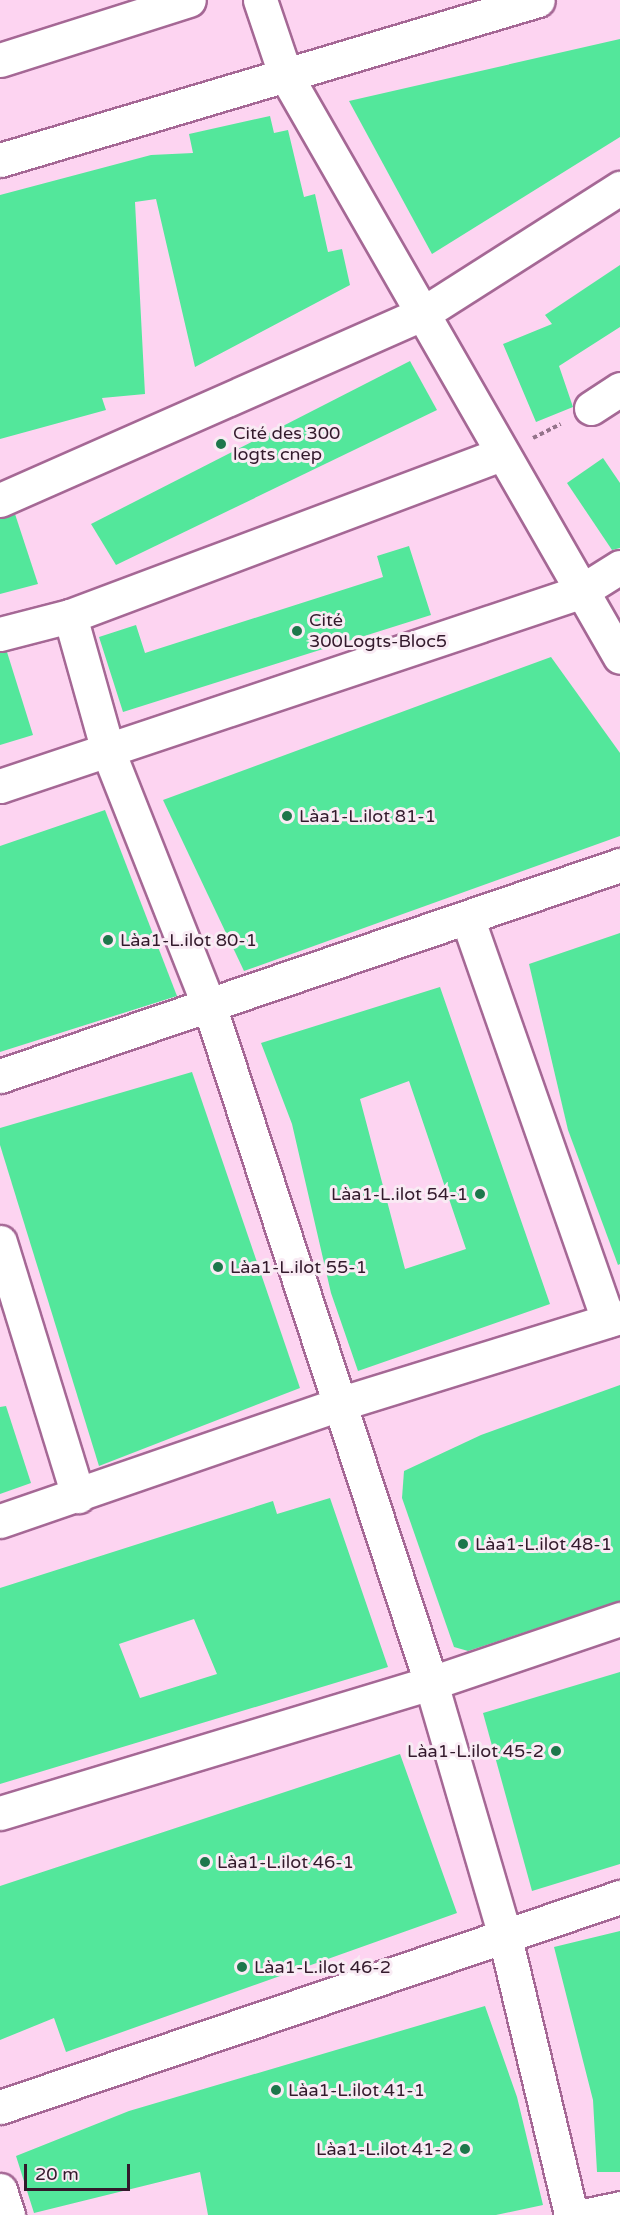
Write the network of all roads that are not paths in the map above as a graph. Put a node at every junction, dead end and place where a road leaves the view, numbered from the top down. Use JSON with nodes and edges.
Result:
{"nodes":[{"id":1,"x":189,"y":0,"type":"edge"},
{"id":2,"x":260,"y":0,"type":"edge"},
{"id":3,"x":538,"y":0,"type":"edge"},
{"id":4,"x":0,"y":60,"type":"edge"},
{"id":5,"x":285,"y":74,"type":"junction"},
{"id":6,"x":0,"y":160,"type":"edge"},
{"id":7,"x":620,"y":188,"type":"edge"},
{"id":8,"x":422,"y":314,"type":"junction"},
{"id":9,"x":620,"y":363,"type":"edge"},
{"id":10,"x":620,"y":369,"type":"edge"},
{"id":11,"x":620,"y":389,"type":"edge"},
{"id":12,"x":591,"y":408,"type":"road end"},
{"id":13,"x":502,"y":454,"type":"junction"},
{"id":14,"x":0,"y":501,"type":"edge"},
{"id":15,"x":620,"y":567,"type":"edge"},
{"id":16,"x":580,"y":592,"type":"junction"},
{"id":17,"x":70,"y":616,"type":"junction"},
{"id":18,"x":0,"y":634,"type":"edge"},
{"id":19,"x":620,"y":657,"type":"edge"},
{"id":20,"x":108,"y":751,"type":"junction"},
{"id":21,"x":0,"y":786,"type":"edge"},
{"id":22,"x":620,"y":866,"type":"edge"},
{"id":23,"x":468,"y":920,"type":"junction"},
{"id":24,"x":210,"y":1008,"type":"junction"},
{"id":25,"x":0,"y":1076,"type":"edge"},
{"id":26,"x":0,"y":1242,"type":"edge"},
{"id":27,"x":614,"y":1318,"type":"edge"},
{"id":28,"x":339,"y":1404,"type":"junction"},
{"id":29,"x":78,"y":1496,"type":"junction"},
{"id":30,"x":0,"y":1521,"type":"edge"},
{"id":31,"x":620,"y":1619,"type":"edge"},
{"id":32,"x":431,"y":1683,"type":"junction"},
{"id":33,"x":0,"y":1813,"type":"edge"},
{"id":34,"x":620,"y":1897,"type":"edge"},
{"id":35,"x":504,"y":1933,"type":"junction"},
{"id":36,"x":0,"y":2107,"type":"edge"},
{"id":37,"x":0,"y":2190,"type":"edge"},
{"id":38,"x":620,"y":2208,"type":"edge"},
{"id":39,"x":8,"y":2215,"type":"edge"},
{"id":40,"x":571,"y":2215,"type":"edge"},
{"id":41,"x":588,"y":2215,"type":"edge"}],
"edges":[{"from":1,"to":4,"type":"street"},
{"from":2,"to":5,"type":"street"},
{"from":3,"to":5,"type":"street"},
{"from":5,"to":6,"type":"street"},
{"from":5,"to":8,"type":"street"},
{"from":7,"to":8,"type":"street"},
{"from":8,"to":13,"type":"street"},
{"from":8,"to":14,"type":"street"},
{"from":9,"to":10,"type":"street"},
{"from":11,"to":12,"type":"street"},
{"from":13,"to":16,"type":"street"},
{"from":13,"to":17,"type":"street"},
{"from":15,"to":16,"type":"street"},
{"from":16,"to":19,"type":"street"},
{"from":16,"to":20,"type":"street"},
{"from":17,"to":18,"type":"street"},
{"from":17,"to":20,"type":"street"},
{"from":20,"to":21,"type":"street"},
{"from":20,"to":24,"type":"street"},
{"from":22,"to":23,"type":"street"},
{"from":23,"to":24,"type":"street"},
{"from":23,"to":27,"type":"street"},
{"from":24,"to":25,"type":"street"},
{"from":24,"to":28,"type":"street"},
{"from":26,"to":29,"type":"street"},
{"from":27,"to":28,"type":"street"},
{"from":28,"to":29,"type":"street"},
{"from":28,"to":32,"type":"street"},
{"from":29,"to":30,"type":"street"},
{"from":31,"to":32,"type":"street"},
{"from":32,"to":33,"type":"street"},
{"from":32,"to":35,"type":"street"},
{"from":34,"to":35,"type":"street"},
{"from":35,"to":36,"type":"street"},
{"from":35,"to":40,"type":"street"},
{"from":37,"to":39,"type":"street"},
{"from":38,"to":41,"type":"street"}]}
